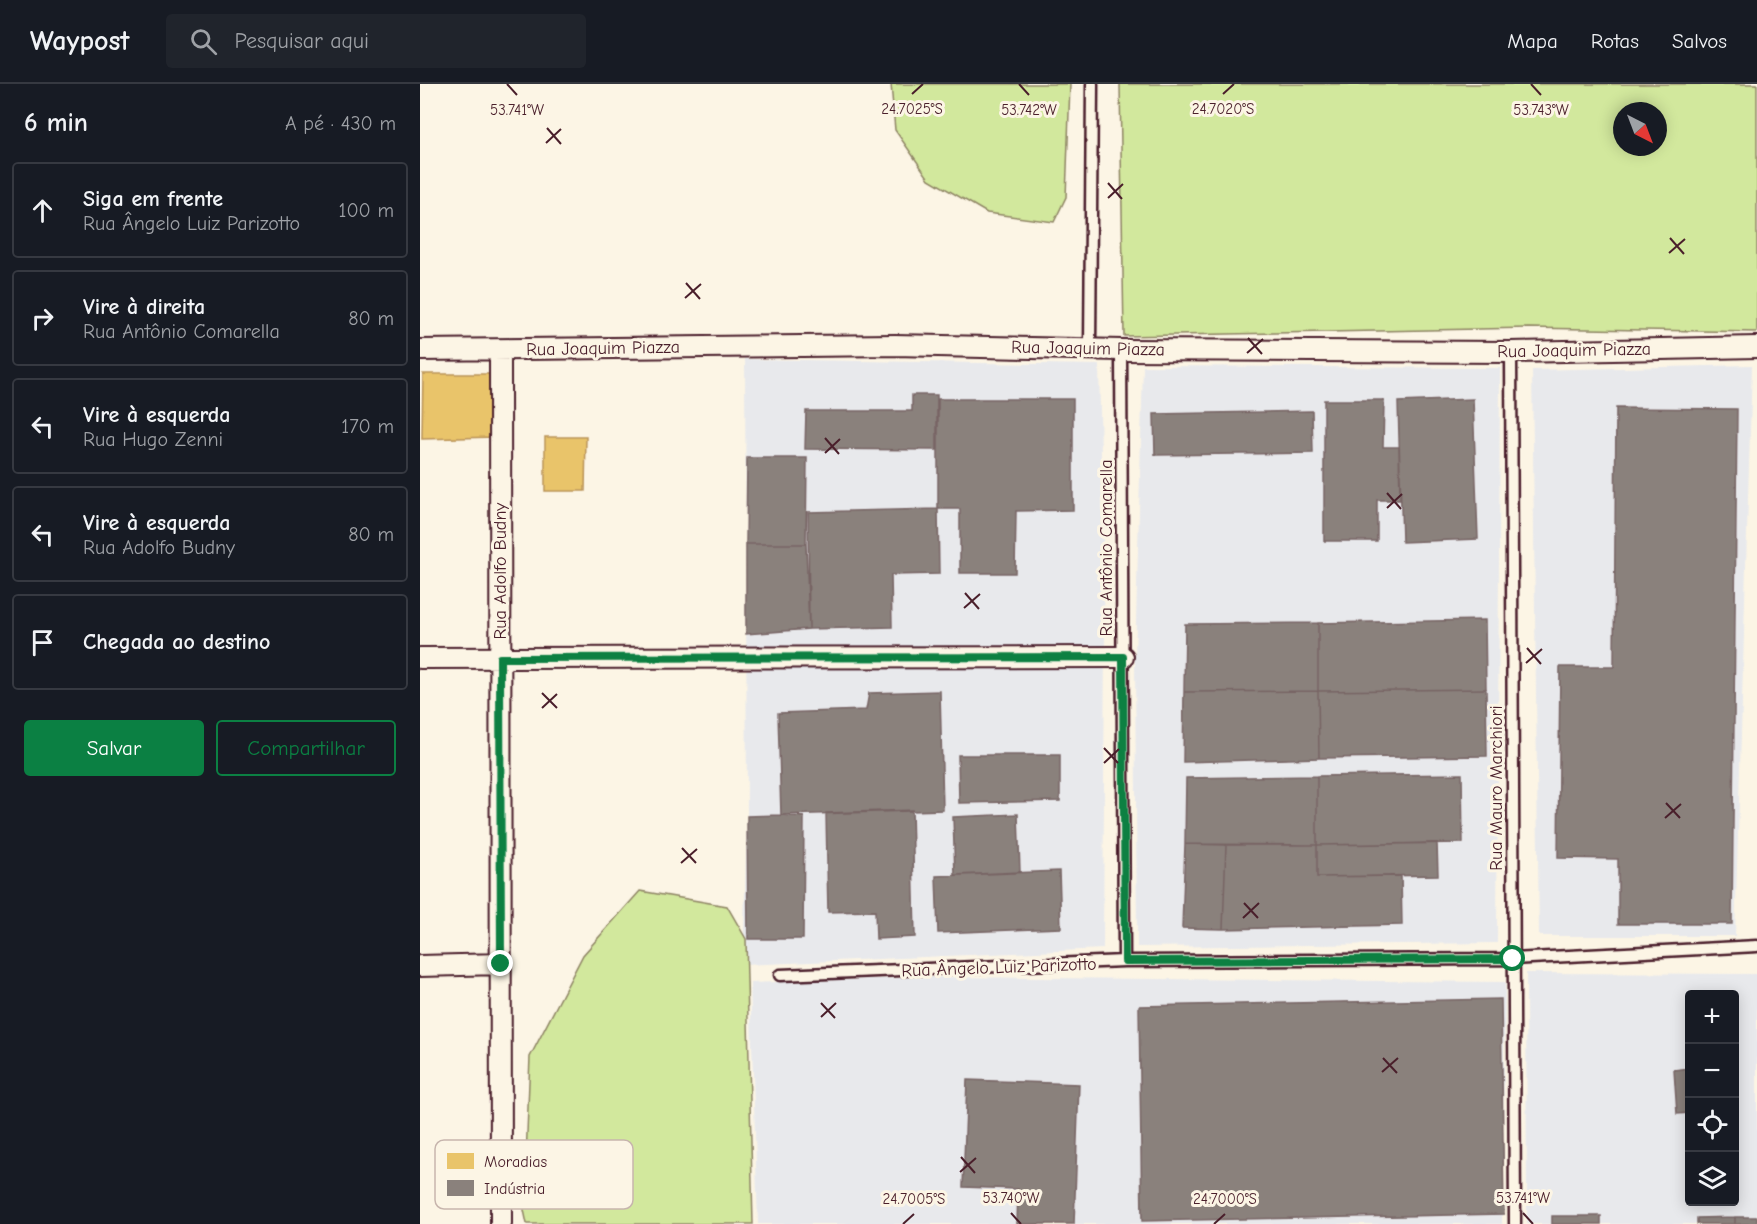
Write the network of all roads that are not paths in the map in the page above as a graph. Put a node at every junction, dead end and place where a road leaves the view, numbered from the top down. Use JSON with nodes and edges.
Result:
{"nodes":[{"id":1,"x":1092,"y":84,"type":"edge"},
{"id":2,"x":1757,"y":347,"type":"edge"},
{"id":3,"x":1090,"y":348,"type":"junction"},
{"id":4,"x":420,"y":350,"type":"edge"},
{"id":5,"x":500,"y":350,"type":"junction"},
{"id":6,"x":1121,"y":350,"type":"junction"},
{"id":7,"x":1512,"y":352,"type":"junction"},
{"id":8,"x":1123,"y":657,"type":"junction"},
{"id":9,"x":420,"y":658,"type":"edge"},
{"id":10,"x":500,"y":658,"type":"junction"},
{"id":11,"x":1757,"y":946,"type":"edge"},
{"id":12,"x":1513,"y":959,"type":"junction"},
{"id":13,"x":1125,"y":961,"type":"junction"},
{"id":14,"x":501,"y":964,"type":"junction"},
{"id":15,"x":420,"y":966,"type":"edge"},
{"id":16,"x":780,"y":975,"type":"dead end"},
{"id":17,"x":501,"y":1140,"type":"edge"},
{"id":18,"x":1515,"y":1224,"type":"edge"}],
"edges":[{"from":1,"to":3,"type":"lane"},
{"from":2,"to":7,"type":"street","name":"Rua Joaquim Piazza"},
{"from":3,"to":5,"type":"street","name":"Rua Joaquim Piazza"},
{"from":3,"to":6,"type":"street","name":"Rua Joaquim Piazza"},
{"from":4,"to":5,"type":"street","name":"Rua Joaquim Piazza"},
{"from":5,"to":10,"type":"street","name":"Rua Adolfo Budny"},
{"from":6,"to":7,"type":"street","name":"Rua Joaquim Piazza"},
{"from":6,"to":8,"type":"lane","name":"Rua Antônio Comarella"},
{"from":7,"to":12,"type":"lane","name":"Rua Mauro Marchiori"},
{"from":8,"to":10,"type":"street"},
{"from":8,"to":13,"type":"lane","name":"Rua Antônio Comarella"},
{"from":9,"to":10,"type":"street"},
{"from":10,"to":14,"type":"street","name":"Rua Adolfo Budny"},
{"from":11,"to":12,"type":"lane","name":"Rua Ângelo Luiz Parizotto"},
{"from":12,"to":13,"type":"lane","name":"Rua Ângelo Luiz Parizotto"},
{"from":12,"to":18,"type":"lane","name":"Rua Mauro Marchiori"},
{"from":13,"to":16,"type":"lane","name":"Rua Ângelo Luiz Parizotto"},
{"from":14,"to":15,"type":"street"},
{"from":14,"to":17,"type":"street","name":"Rua Adolfo Budny"}]}
